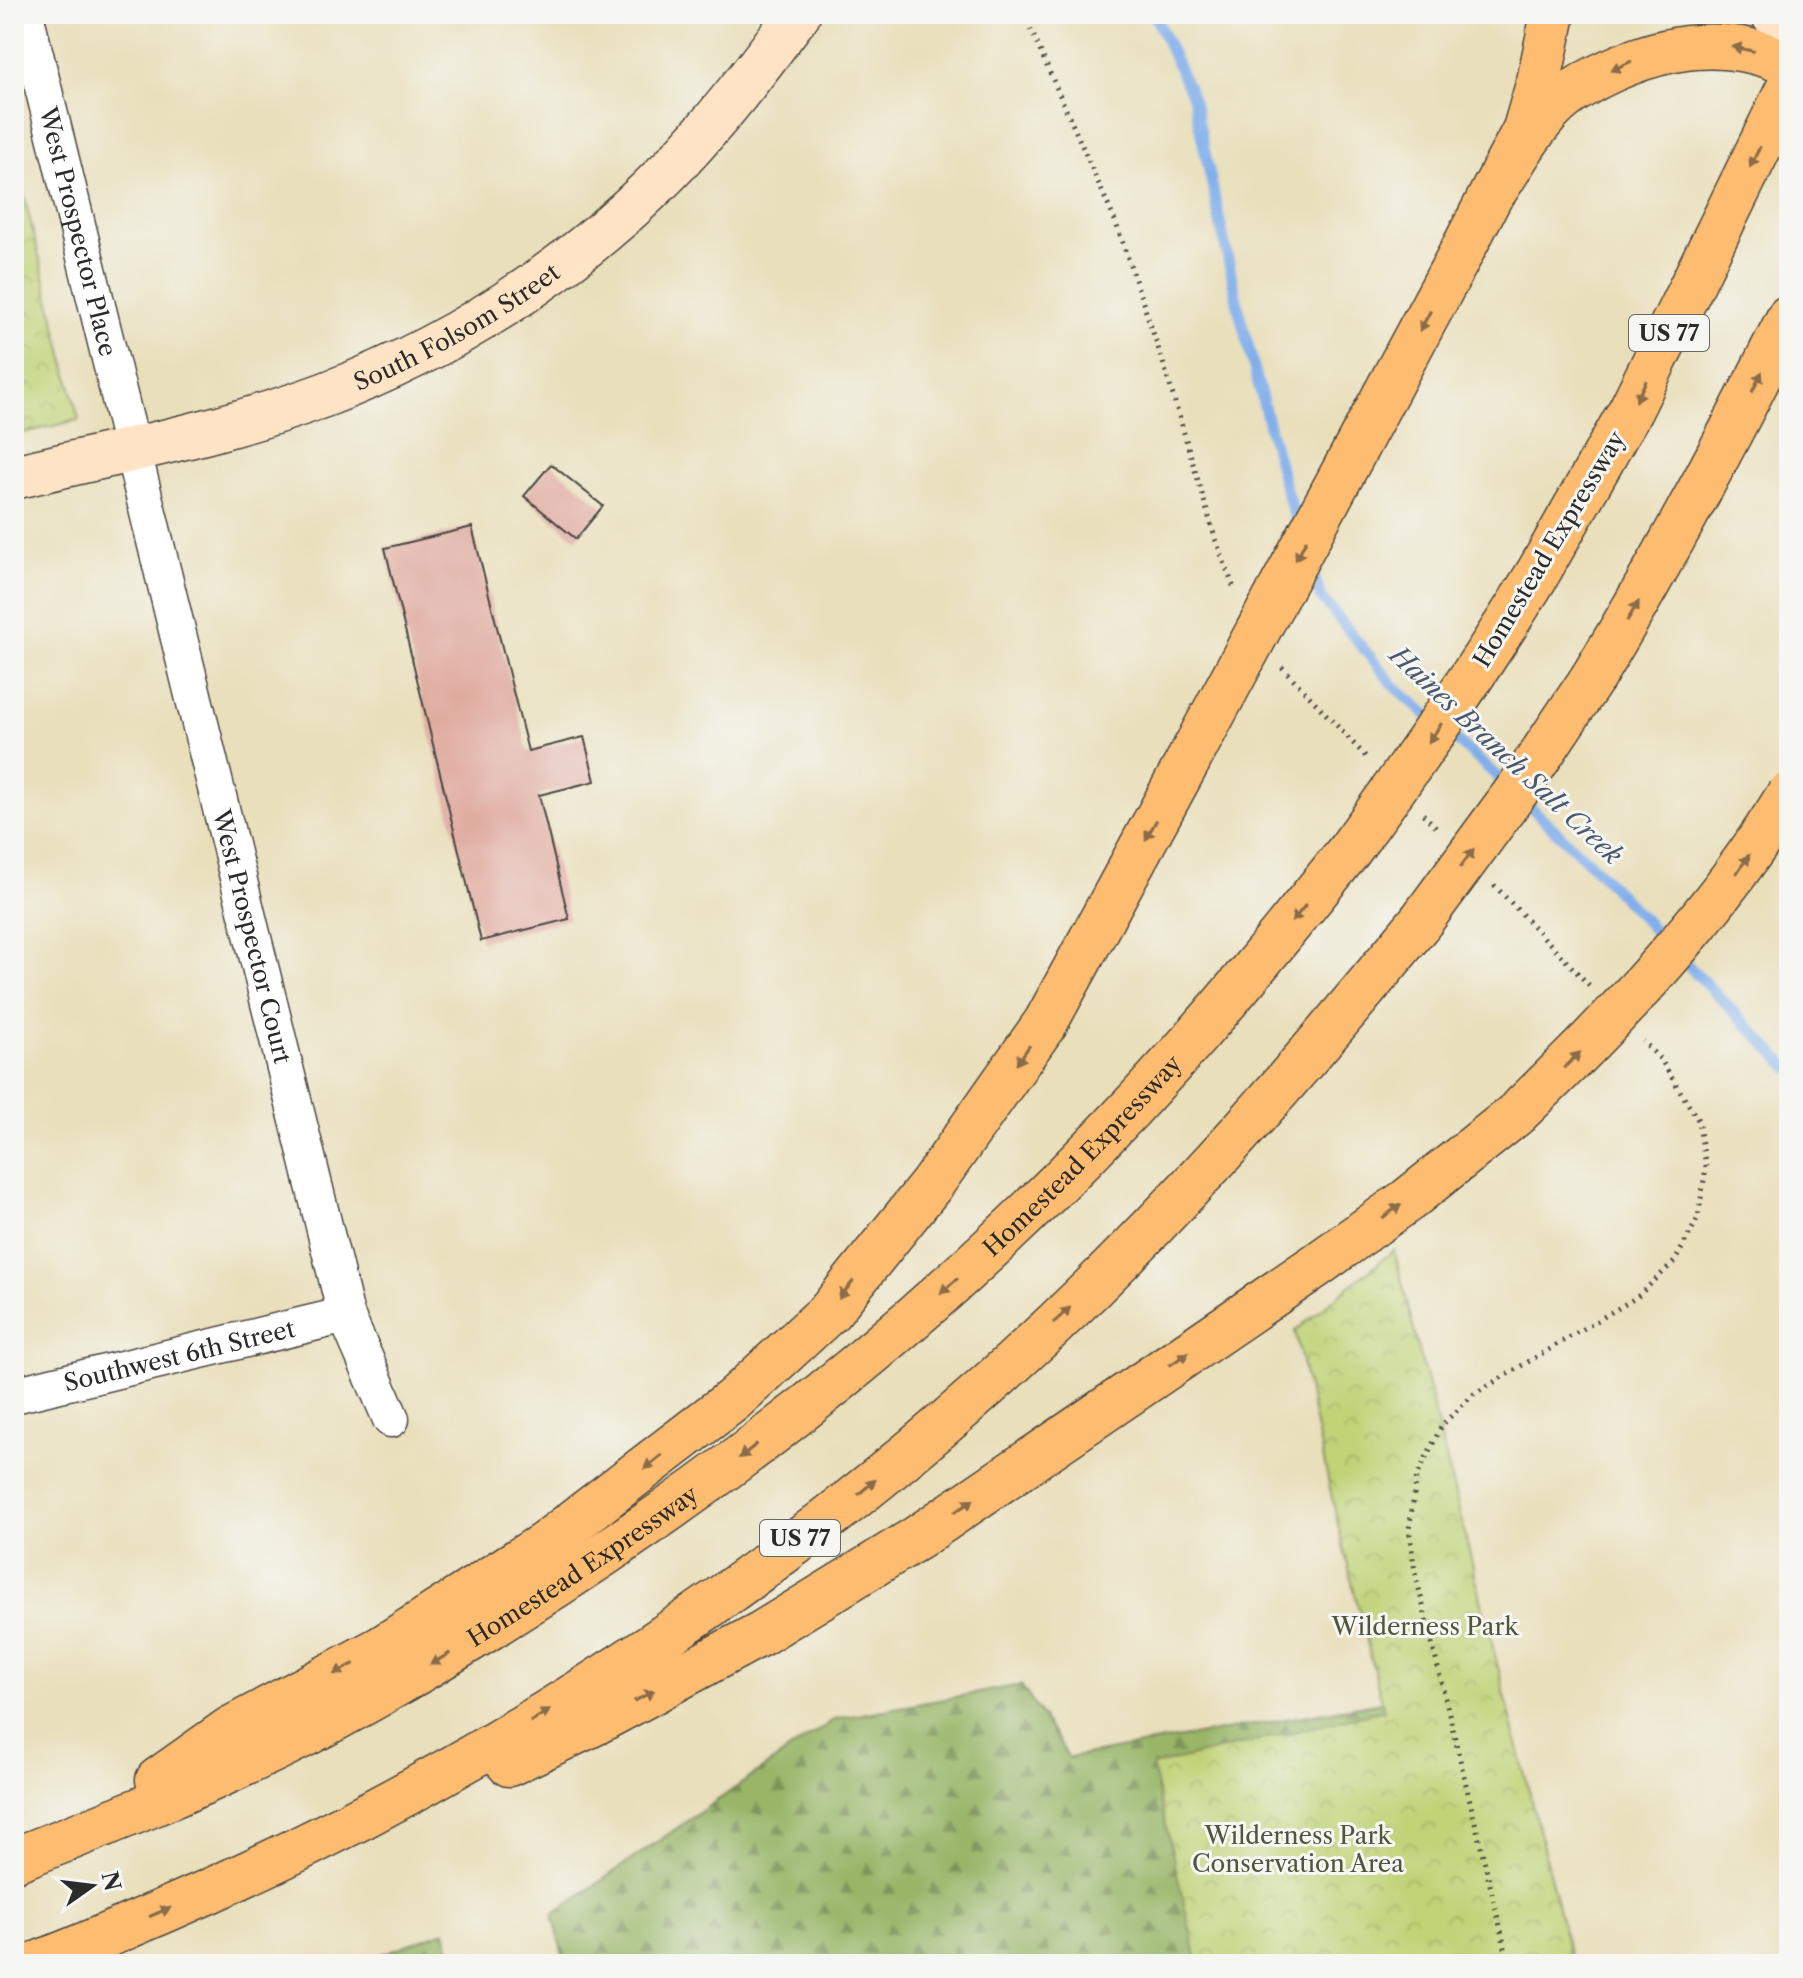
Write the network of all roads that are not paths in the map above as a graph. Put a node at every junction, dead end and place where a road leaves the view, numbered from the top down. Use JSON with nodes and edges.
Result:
{"nodes":[{"id":1,"x":25,"y":14,"type":"edge"},
{"id":2,"x":798,"y":14,"type":"edge"},
{"id":3,"x":1553,"y":14,"type":"edge"},
{"id":4,"x":1773,"y":14,"type":"edge"},
{"id":5,"x":1789,"y":34,"type":"edge"},
{"id":6,"x":1789,"y":64,"type":"edge"},
{"id":7,"x":1789,"y":87,"type":"edge"},
{"id":8,"x":1496,"y":189,"type":"junction"},
{"id":9,"x":1789,"y":317,"type":"edge"},
{"id":10,"x":133,"y":449,"type":"junction"},
{"id":11,"x":14,"y":477,"type":"edge"},
{"id":12,"x":1789,"y":794,"type":"edge"},
{"id":13,"x":346,"y":1315,"type":"junction"},
{"id":14,"x":14,"y":1395,"type":"edge"},
{"id":15,"x":391,"y":1419,"type":"dead end"},
{"id":16,"x":84,"y":1833,"type":"junction"},
{"id":17,"x":14,"y":1860,"type":"edge"},
{"id":18,"x":242,"y":1877,"type":"junction"},
{"id":19,"x":36,"y":1964,"type":"edge"}],
"edges":[{"from":1,"to":10,"type":"street","name":"West Prospector Place"},
{"from":2,"to":10,"type":"main road","name":"South Folsom Street"},
{"from":3,"to":8,"type":"highway"},
{"from":4,"to":5,"type":"main road"},
{"from":6,"to":8,"type":"highway","one_way":true},
{"from":7,"to":16,"type":"highway","name":"Homestead Expressway","number":"US 77","one_way":true,"bridge":true},
{"from":8,"to":16,"type":"highway","one_way":true,"bridge":true},
{"from":18,"to":9,"type":"highway","number":"US 77","one_way":true,"bridge":true},
{"from":10,"to":11,"type":"main road","name":"South Folsom Street"},
{"from":10,"to":13,"type":"street","name":"West Prospector Court"},
{"from":18,"to":12,"type":"highway","one_way":true,"bridge":true},
{"from":13,"to":14,"type":"street","name":"Southwest 6th Street"},
{"from":13,"to":15,"type":"street","name":"West Prospector Court"},
{"from":16,"to":17,"type":"highway","name":"Homestead Expressway","number":"US 77"},
{"from":19,"to":18,"type":"highway","number":"US 77","one_way":true}]}
